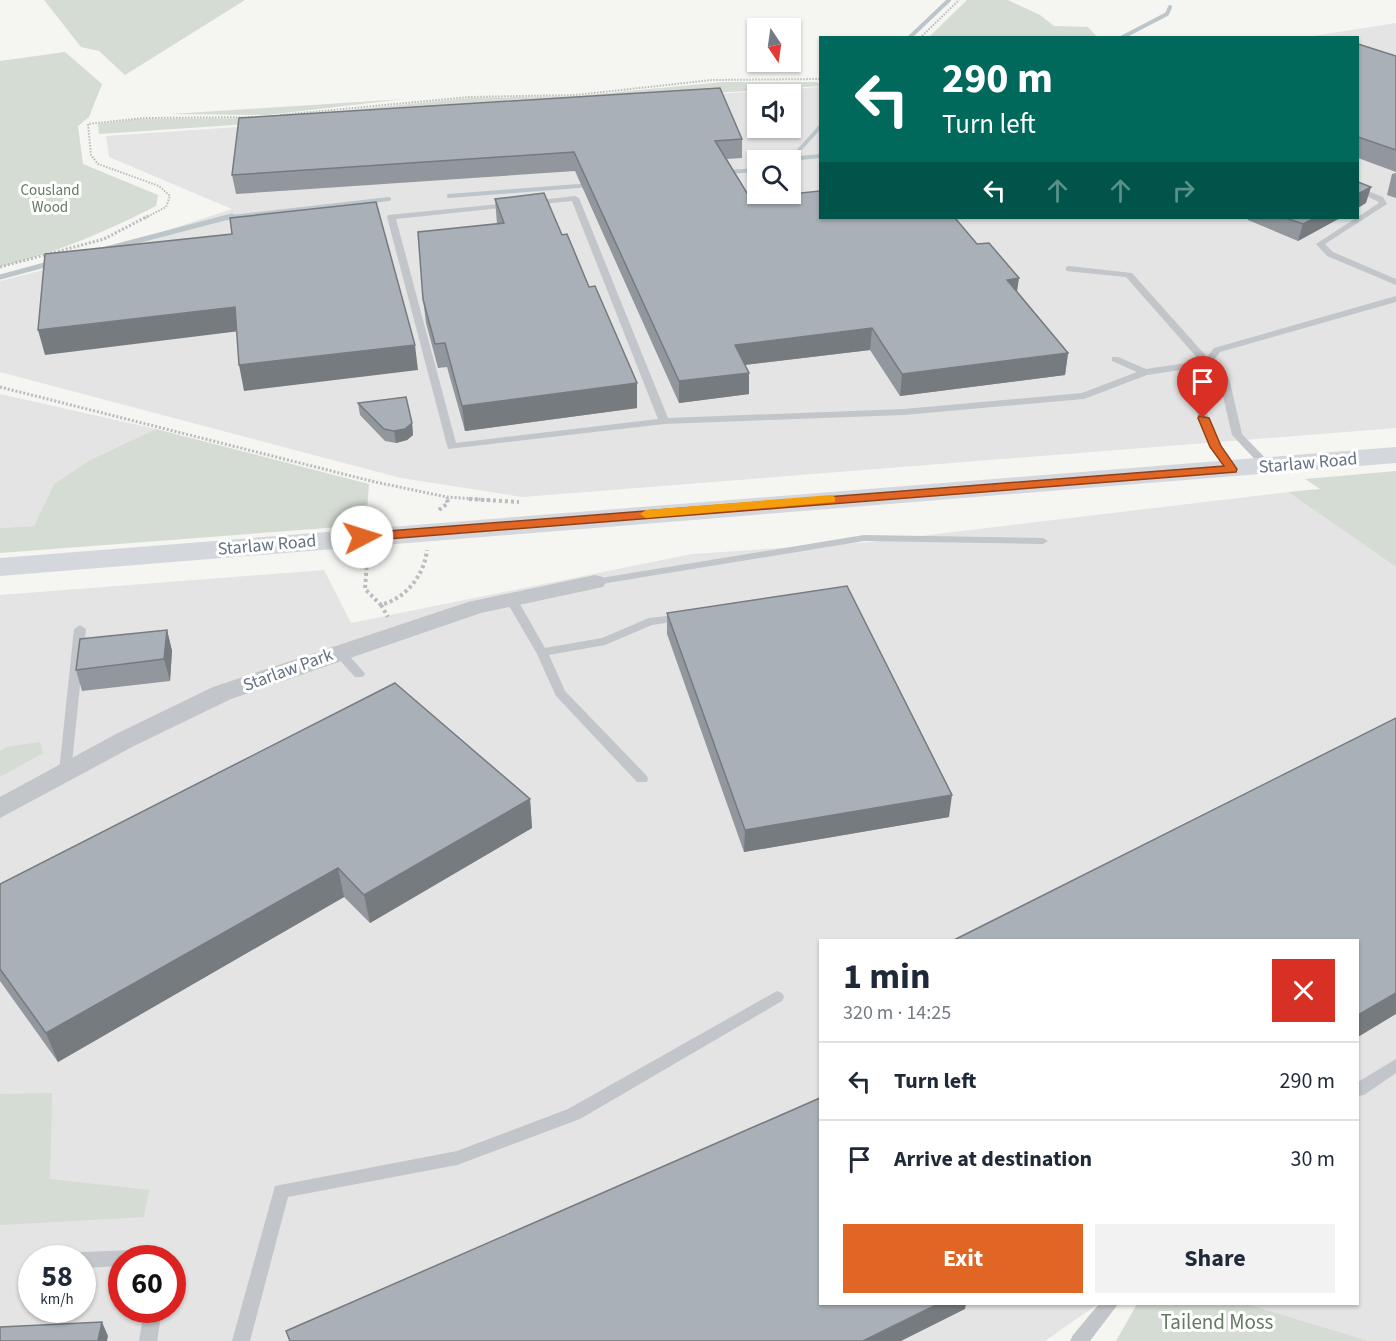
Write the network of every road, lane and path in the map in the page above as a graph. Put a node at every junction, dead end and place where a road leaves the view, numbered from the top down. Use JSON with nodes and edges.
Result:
{"nodes":[{"id":1,"x":959,"y":0,"type":"edge"},
{"id":2,"x":922,"y":36,"type":"edge"},
{"id":3,"x":819,"y":79,"type":"edge"},
{"id":4,"x":279,"y":116,"type":"edge"},
{"id":5,"x":267,"y":117,"type":"edge"},
{"id":6,"x":1359,"y":189,"type":"edge"},
{"id":7,"x":0,"y":267,"type":"edge"},
{"id":8,"x":1069,"y":269,"type":"dead end"},
{"id":9,"x":1396,"y":282,"type":"edge"},
{"id":10,"x":1396,"y":299,"type":"edge"},
{"id":11,"x":1115,"y":359,"type":"dead end"},
{"id":12,"x":1207,"y":363,"type":"junction"},
{"id":13,"x":1145,"y":372,"type":"junction"},
{"id":14,"x":0,"y":387,"type":"edge"},
{"id":15,"x":664,"y":421,"type":"junction"},
{"id":16,"x":1396,"y":455,"type":"edge"},
{"id":17,"x":1267,"y":466,"type":"junction"},
{"id":18,"x":1232,"y":469,"type":"junction"},
{"id":19,"x":519,"y":502,"type":"dead end"},
{"id":20,"x":1043,"y":541,"type":"dead end"},
{"id":21,"x":0,"y":567,"type":"edge"},
{"id":22,"x":595,"y":582,"type":"joint"},
{"id":23,"x":511,"y":599,"type":"junction"},
{"id":24,"x":695,"y":616,"type":"edge"},
{"id":25,"x":80,"y":629,"type":"dead end"},
{"id":26,"x":339,"y":652,"type":"junction"},
{"id":27,"x":542,"y":652,"type":"junction"},
{"id":28,"x":359,"y":674,"type":"dead end"},
{"id":29,"x":65,"y":772,"type":"junction"},
{"id":30,"x":642,"y":779,"type":"dead end"},
{"id":31,"x":0,"y":809,"type":"edge"},
{"id":32,"x":777,"y":997,"type":"dead end"},
{"id":33,"x":1396,"y":1065,"type":"edge"},
{"id":34,"x":1359,"y":1089,"type":"edge"},
{"id":35,"x":1108,"y":1305,"type":"edge"},
{"id":36,"x":151,"y":1323,"type":"edge"},
{"id":37,"x":148,"y":1341,"type":"edge"},
{"id":38,"x":241,"y":1341,"type":"edge"},
{"id":39,"x":1079,"y":1341,"type":"edge"}],
"edges":[{"from":1,"to":2,"type":"path"},
{"from":3,"to":4,"type":"path"},
{"from":5,"to":7,"type":"path"},
{"from":6,"to":9,"type":"lane"},
{"from":8,"to":12,"type":"lane"},
{"from":10,"to":12,"type":"lane"},
{"from":11,"to":13,"type":"lane"},
{"from":12,"to":13,"type":"lane"},
{"from":12,"to":17,"type":"lane"},
{"from":12,"to":18,"type":"lane"},
{"from":13,"to":15,"type":"lane"},
{"from":14,"to":19,"type":"path"},
{"from":15,"to":15,"type":"lane"},
{"from":16,"to":17,"type":"main road","name":"Starlaw Road"},
{"from":17,"to":18,"type":"main road","name":"Starlaw Road"},
{"from":18,"to":21,"type":"main road","name":"Starlaw Road"},
{"from":20,"to":22,"type":"lane"},
{"from":22,"to":23,"type":"street","name":"Starlaw Park"},
{"from":23,"to":26,"type":"street","name":"Starlaw Park"},
{"from":23,"to":27,"type":"lane"},
{"from":24,"to":27,"type":"lane"},
{"from":25,"to":29,"type":"lane"},
{"from":26,"to":28,"type":"lane"},
{"from":26,"to":29,"type":"street","name":"Starlaw Park"},
{"from":27,"to":30,"type":"lane"},
{"from":29,"to":31,"type":"street","name":"Starlaw Park"},
{"from":32,"to":38,"type":"lane"},
{"from":33,"to":34,"type":"lane"},
{"from":35,"to":39,"type":"lane"},
{"from":36,"to":37,"type":"lane"}]}
